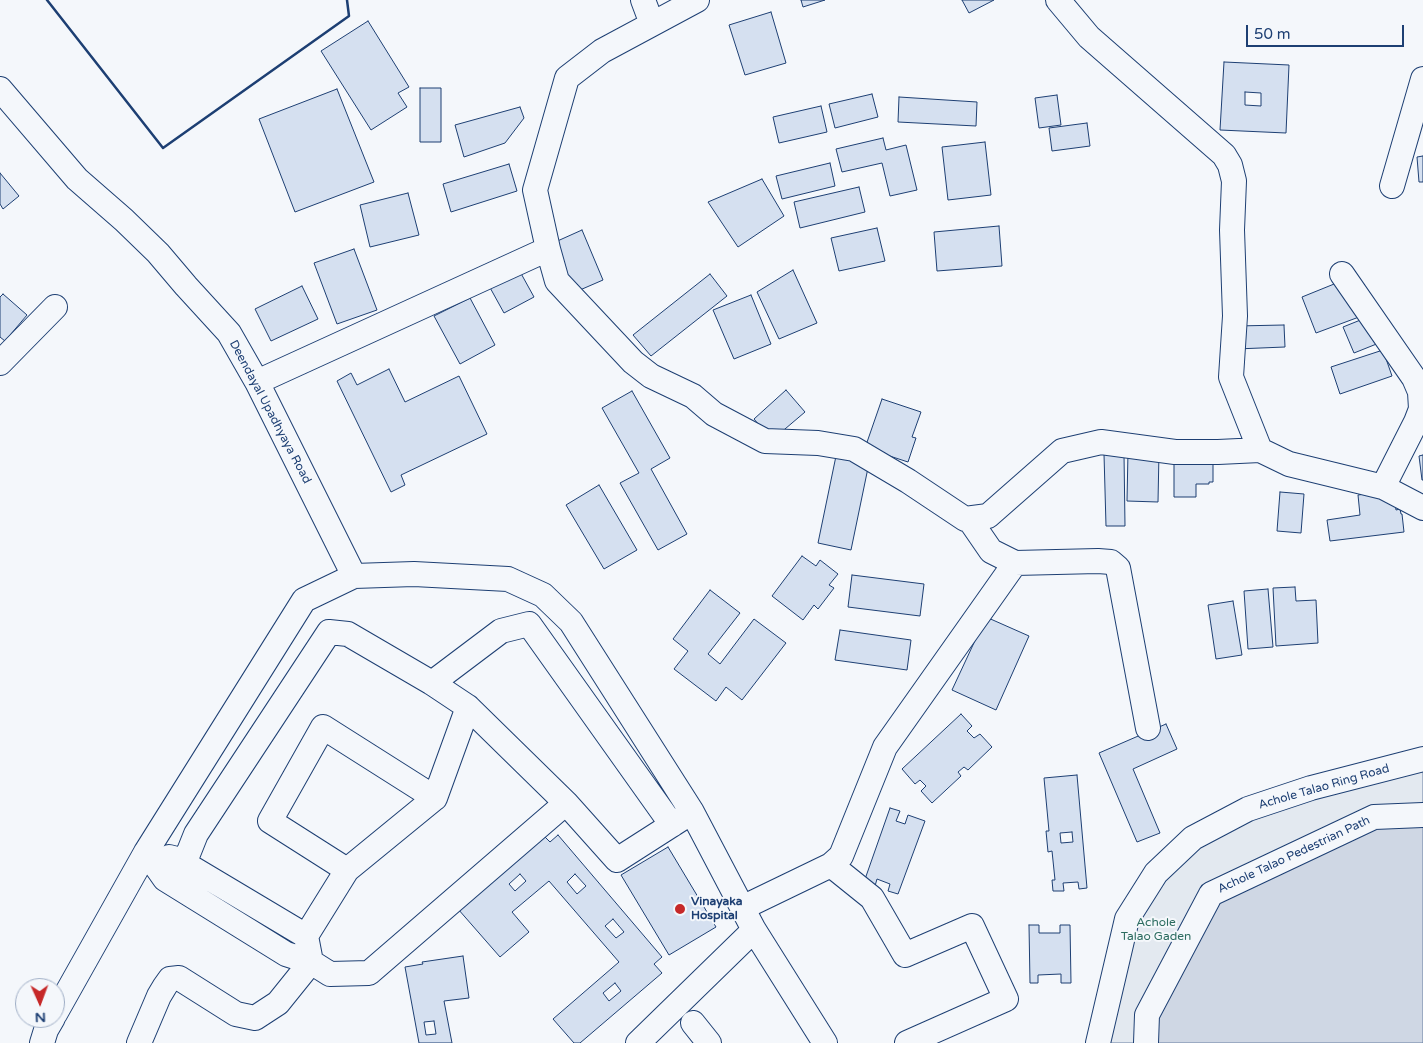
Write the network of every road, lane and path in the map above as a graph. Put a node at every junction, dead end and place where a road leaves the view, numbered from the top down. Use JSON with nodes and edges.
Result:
{"nodes":[{"id":1,"x":643,"y":0,"type":"edge"},
{"id":2,"x":697,"y":0,"type":"edge"},
{"id":3,"x":1058,"y":0,"type":"edge"},
{"id":4,"x":652,"y":24,"type":"junction"},
{"id":5,"x":1423,"y":79,"type":"edge"},
{"id":6,"x":0,"y":89,"type":"edge"},
{"id":7,"x":1392,"y":186,"type":"dead end"},
{"id":8,"x":548,"y":249,"type":"junction"},
{"id":9,"x":1342,"y":274,"type":"dead end"},
{"id":10,"x":55,"y":308,"type":"dead end"},
{"id":11,"x":0,"y":363,"type":"edge"},
{"id":12,"x":257,"y":382,"type":"junction"},
{"id":13,"x":1422,"y":390,"type":"edge"},
{"id":14,"x":1260,"y":450,"type":"junction"},
{"id":15,"x":1383,"y":487,"type":"junction"},
{"id":16,"x":1423,"y":508,"type":"edge"},
{"id":17,"x":969,"y":519,"type":"junction"},
{"id":18,"x":1015,"y":563,"type":"junction"},
{"id":19,"x":354,"y":576,"type":"junction"},
{"id":20,"x":432,"y":683,"type":"junction"},
{"id":21,"x":468,"y":706,"type":"junction"},
{"id":22,"x":1148,"y":728,"type":"dead end"},
{"id":23,"x":1423,"y":759,"type":"edge"},
{"id":24,"x":435,"y":798,"type":"junction"},
{"id":25,"x":566,"y":803,"type":"junction"},
{"id":26,"x":692,"y":812,"type":"junction"},
{"id":27,"x":1423,"y":815,"type":"edge"},
{"id":28,"x":672,"y":825,"type":"junction"},
{"id":29,"x":146,"y":852,"type":"junction"},
{"id":30,"x":184,"y":864,"type":"junction"},
{"id":31,"x":831,"y":865,"type":"junction"},
{"id":32,"x":346,"y":870,"type":"junction"},
{"id":33,"x":742,"y":908,"type":"junction"},
{"id":34,"x":754,"y":930,"type":"junction"},
{"id":35,"x":306,"y":936,"type":"junction"},
{"id":36,"x":311,"y":962,"type":"junction"},
{"id":37,"x":65,"y":996,"type":"edge"},
{"id":38,"x":693,"y":1023,"type":"dead end"},
{"id":39,"x":47,"y":1028,"type":"edge"},
{"id":40,"x":42,"y":1043,"type":"edge"},
{"id":41,"x":139,"y":1043,"type":"edge"},
{"id":42,"x":638,"y":1043,"type":"edge"},
{"id":43,"x":709,"y":1043,"type":"edge"},
{"id":44,"x":825,"y":1043,"type":"edge"},
{"id":45,"x":907,"y":1043,"type":"edge"},
{"id":46,"x":1098,"y":1043,"type":"edge"},
{"id":47,"x":1146,"y":1043,"type":"edge"}],
"edges":[{"from":1,"to":4,"type":"street"},
{"from":2,"to":4,"type":"street"},
{"from":3,"to":14,"type":"street"},
{"from":4,"to":8,"type":"street"},
{"from":5,"to":7,"type":"street"},
{"from":6,"to":12,"type":"street","name":"Deendayal Upadhyaya Road"},
{"from":8,"to":12,"type":"street"},
{"from":8,"to":17,"type":"street"},
{"from":9,"to":13,"type":"street"},
{"from":10,"to":11,"type":"street"},
{"from":12,"to":19,"type":"street","name":"Deendayal Upadhyaya Road"},
{"from":13,"to":15,"type":"street"},
{"from":14,"to":15,"type":"street"},
{"from":14,"to":17,"type":"street"},
{"from":15,"to":16,"type":"street"},
{"from":17,"to":18,"type":"street"},
{"from":18,"to":22,"type":"street"},
{"from":18,"to":31,"type":"street"},
{"from":19,"to":26,"type":"street"},
{"from":19,"to":29,"type":"street"},
{"from":20,"to":21,"type":"street"},
{"from":20,"to":28,"type":"street"},
{"from":20,"to":30,"type":"street"},
{"from":21,"to":24,"type":"street"},
{"from":21,"to":25,"type":"street"},
{"from":23,"to":46,"type":"street","name":"Achole Talao Ring Road"},
{"from":24,"to":32,"type":"street"},
{"from":24,"to":32,"type":"street"},
{"from":25,"to":28,"type":"street"},
{"from":25,"to":36,"type":"street"},
{"from":26,"to":28,"type":"street"},
{"from":26,"to":33,"type":"street"},
{"from":27,"to":47,"type":"street","name":"Achole Talao Pedestrian Path"},
{"from":29,"to":30,"type":"street"},
{"from":29,"to":36,"type":"street"},
{"from":29,"to":37,"type":"street"},
{"from":30,"to":35,"type":"street"},
{"from":31,"to":33,"type":"street"},
{"from":31,"to":45,"type":"street"},
{"from":32,"to":35,"type":"street"},
{"from":33,"to":34,"type":"street"},
{"from":34,"to":42,"type":"street"},
{"from":34,"to":44,"type":"street"},
{"from":35,"to":36,"type":"street"},
{"from":36,"to":41,"type":"street"},
{"from":38,"to":43,"type":"street"},
{"from":39,"to":40,"type":"street"}]}
